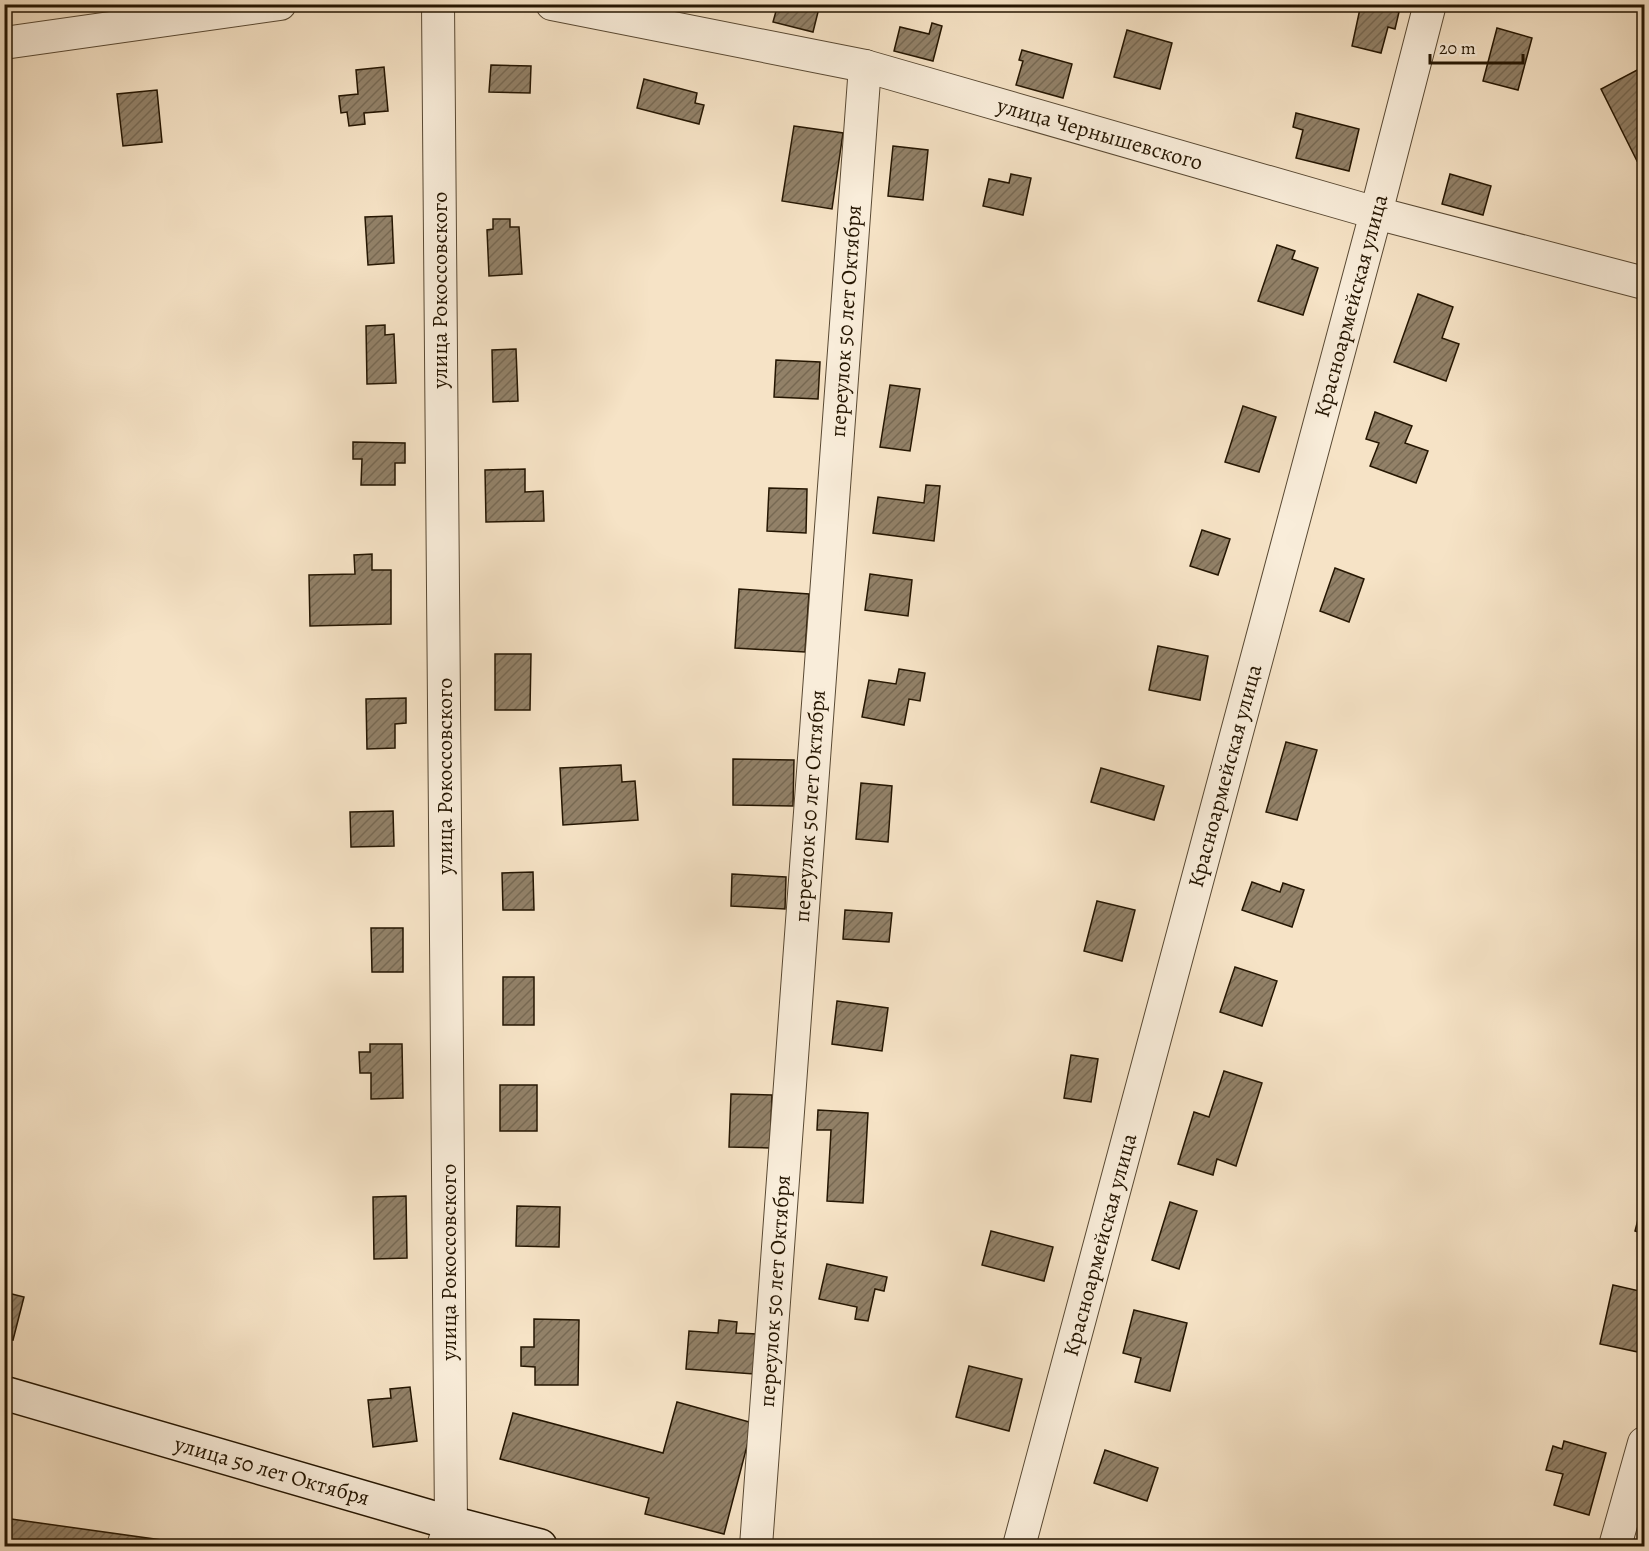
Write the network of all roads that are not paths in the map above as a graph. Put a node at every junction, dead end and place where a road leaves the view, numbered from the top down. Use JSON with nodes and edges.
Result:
{"nodes":[{"id":1,"x":280,"y":4,"type":"edge"},
{"id":2,"x":438,"y":4,"type":"edge"},
{"id":3,"x":552,"y":4,"type":"edge"},
{"id":4,"x":1430,"y":4,"type":"edge"},
{"id":5,"x":4,"y":43,"type":"edge"},
{"id":6,"x":865,"y":66,"type":"junction"},
{"id":7,"x":1376,"y":213,"type":"junction"},
{"id":8,"x":1644,"y":283,"type":"edge"},
{"id":9,"x":4,"y":1393,"type":"edge"},
{"id":10,"x":1644,"y":1443,"type":"edge"},
{"id":11,"x":447,"y":1535,"type":"edge"},
{"id":12,"x":540,"y":1546,"type":"edge"},
{"id":13,"x":756,"y":1546,"type":"edge"},
{"id":14,"x":1019,"y":1546,"type":"edge"},
{"id":15,"x":1615,"y":1546,"type":"edge"}],
"edges":[{"from":1,"to":5,"type":"street"},
{"from":2,"to":11,"type":"street","name":"улица Рокоссовского"},
{"from":3,"to":6,"type":"street","name":"улица Чернышевского"},
{"from":4,"to":7,"type":"street","name":"Красноармейская улица"},
{"from":6,"to":7,"type":"street","name":"улица Чернышевского"},
{"from":6,"to":13,"type":"street","name":"переулок 50 лет Октября"},
{"from":7,"to":8,"type":"street","name":"улица Чернышевского"},
{"from":7,"to":14,"type":"street","name":"Красноармейская улица"},
{"from":9,"to":11,"type":"street","name":"улица 50 лет Октября"},
{"from":10,"to":15,"type":"street"},
{"from":11,"to":12,"type":"street","name":"улица 50 лет Октября"}]}
